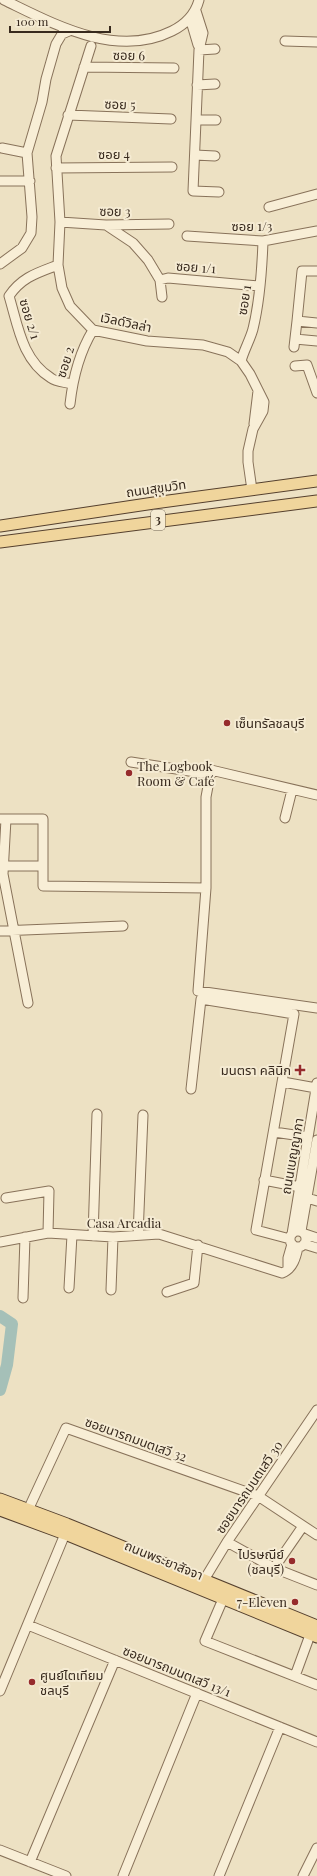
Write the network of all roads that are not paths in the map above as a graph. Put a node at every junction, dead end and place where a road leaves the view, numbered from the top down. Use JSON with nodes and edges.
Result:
{"nodes":[{"id":1,"x":4,"y":0,"type":"edge"},
{"id":2,"x":199,"y":0,"type":"edge"},
{"id":3,"x":193,"y":14,"type":"junction"},
{"id":4,"x":69,"y":31,"type":"junction"},
{"id":5,"x":286,"y":41,"type":"dead end"},
{"id":6,"x":317,"y":42,"type":"edge"},
{"id":7,"x":91,"y":46,"type":"dead end"},
{"id":8,"x":216,"y":49,"type":"dead end"},
{"id":9,"x":199,"y":50,"type":"junction"},
{"id":10,"x":84,"y":67,"type":"junction"},
{"id":11,"x":174,"y":68,"type":"dead end"},
{"id":12,"x":216,"y":84,"type":"dead end"},
{"id":13,"x":198,"y":85,"type":"junction"},
{"id":14,"x":68,"y":115,"type":"junction"},
{"id":15,"x":171,"y":119,"type":"dead end"},
{"id":16,"x":196,"y":120,"type":"junction"},
{"id":17,"x":216,"y":120,"type":"dead end"},
{"id":18,"x":2,"y":148,"type":"dead end"},
{"id":19,"x":27,"y":152,"type":"junction"},
{"id":20,"x":195,"y":155,"type":"junction"},
{"id":21,"x":215,"y":156,"type":"dead end"},
{"id":22,"x":172,"y":167,"type":"dead end"},
{"id":23,"x":56,"y":168,"type":"junction"},
{"id":24,"x":0,"y":181,"type":"edge"},
{"id":25,"x":30,"y":181,"type":"junction"},
{"id":26,"x":219,"y":192,"type":"dead end"},
{"id":27,"x":317,"y":194,"type":"edge"},
{"id":28,"x":269,"y":207,"type":"dead end"},
{"id":29,"x":60,"y":222,"type":"junction"},
{"id":30,"x":106,"y":224,"type":"junction"},
{"id":31,"x":169,"y":224,"type":"dead end"},
{"id":32,"x":317,"y":231,"type":"edge"},
{"id":33,"x":187,"y":236,"type":"dead end"},
{"id":34,"x":263,"y":241,"type":"junction"},
{"id":35,"x":0,"y":264,"type":"edge"},
{"id":36,"x":58,"y":265,"type":"junction"},
{"id":37,"x":317,"y":271,"type":"edge"},
{"id":38,"x":160,"y":280,"type":"junction"},
{"id":39,"x":260,"y":286,"type":"junction"},
{"id":40,"x":162,"y":297,"type":"dead end"},
{"id":41,"x":297,"y":321,"type":"junction"},
{"id":42,"x":317,"y":323,"type":"edge"},
{"id":43,"x":93,"y":330,"type":"junction"},
{"id":44,"x":317,"y":342,"type":"edge"},
{"id":45,"x":241,"y":361,"type":"junction"},
{"id":46,"x":295,"y":366,"type":"dead end"},
{"id":47,"x":72,"y":384,"type":"junction"},
{"id":48,"x":317,"y":393,"type":"edge"},
{"id":49,"x":70,"y":404,"type":"dead end"},
{"id":50,"x":317,"y":481,"type":"edge"},
{"id":51,"x":281,"y":486,"type":"junction"},
{"id":52,"x":252,"y":490,"type":"junction"},
{"id":53,"x":317,"y":501,"type":"edge"},
{"id":54,"x":284,"y":505,"type":"junction"},
{"id":55,"x":0,"y":526,"type":"edge"},
{"id":56,"x":0,"y":542,"type":"edge"},
{"id":57,"x":131,"y":762,"type":"dead end"},
{"id":58,"x":211,"y":770,"type":"junction"},
{"id":59,"x":292,"y":790,"type":"junction"},
{"id":60,"x":317,"y":795,"type":"edge"},
{"id":61,"x":284,"y":818,"type":"dead end"},
{"id":62,"x":3,"y":819,"type":"edge"},
{"id":63,"x":3,"y":866,"type":"junction"},
{"id":64,"x":43,"y":866,"type":"junction"},
{"id":65,"x":206,"y":888,"type":"junction"},
{"id":66,"x":124,"y":926,"type":"dead end"},
{"id":67,"x":0,"y":931,"type":"edge"},
{"id":68,"x":14,"y":931,"type":"junction"},
{"id":69,"x":28,"y":1003,"type":"dead end"},
{"id":70,"x":317,"y":1008,"type":"edge"},
{"id":71,"x":283,"y":1082,"type":"junction"},
{"id":72,"x":317,"y":1086,"type":"edge"},
{"id":73,"x":191,"y":1089,"type":"dead end"},
{"id":74,"x":97,"y":1114,"type":"dead end"},
{"id":75,"x":143,"y":1115,"type":"dead end"},
{"id":76,"x":314,"y":1123,"type":"edge"},
{"id":77,"x":274,"y":1132,"type":"junction"},
{"id":78,"x":308,"y":1137,"type":"junction"},
{"id":79,"x":317,"y":1140,"type":"edge"},
{"id":80,"x":316,"y":1153,"type":"edge"},
{"id":81,"x":264,"y":1180,"type":"junction"},
{"id":82,"x":300,"y":1187,"type":"junction"},
{"id":83,"x":6,"y":1198,"type":"dead end"},
{"id":84,"x":307,"y":1198,"type":"junction"},
{"id":85,"x":317,"y":1201,"type":"edge"},
{"id":86,"x":48,"y":1233,"type":"junction"},
{"id":87,"x":303,"y":1233,"type":"junction"},
{"id":88,"x":72,"y":1235,"type":"junction"},
{"id":89,"x":138,"y":1235,"type":"junction"},
{"id":90,"x":93,"y":1236,"type":"junction"},
{"id":91,"x":25,"y":1237,"type":"junction"},
{"id":92,"x":113,"y":1238,"type":"junction"},
{"id":93,"x":317,"y":1238,"type":"edge"},
{"id":94,"x":0,"y":1242,"type":"edge"},
{"id":95,"x":295,"y":1242,"type":"junction"},
{"id":96,"x":198,"y":1245,"type":"junction"},
{"id":97,"x":317,"y":1248,"type":"edge"},
{"id":98,"x":69,"y":1288,"type":"dead end"},
{"id":99,"x":111,"y":1290,"type":"dead end"},
{"id":100,"x":167,"y":1292,"type":"dead end"},
{"id":101,"x":23,"y":1298,"type":"dead end"},
{"id":102,"x":317,"y":1410,"type":"edge"},
{"id":103,"x":314,"y":1420,"type":"edge"},
{"id":104,"x":258,"y":1496,"type":"junction"},
{"id":105,"x":0,"y":1499,"type":"edge"},
{"id":106,"x":0,"y":1510,"type":"edge"},
{"id":107,"x":28,"y":1510,"type":"junction"},
{"id":108,"x":303,"y":1526,"type":"junction"},
{"id":109,"x":65,"y":1534,"type":"junction"},
{"id":110,"x":317,"y":1535,"type":"edge"},
{"id":111,"x":227,"y":1542,"type":"junction"},
{"id":112,"x":274,"y":1568,"type":"junction"},
{"id":113,"x":204,"y":1580,"type":"junction"},
{"id":114,"x":317,"y":1585,"type":"edge"},
{"id":115,"x":223,"y":1599,"type":"junction"},
{"id":116,"x":28,"y":1626,"type":"junction"},
{"id":117,"x":315,"y":1632,"type":"edge"},
{"id":118,"x":115,"y":1660,"type":"junction"},
{"id":119,"x":294,"y":1676,"type":"junction"},
{"id":120,"x":317,"y":1685,"type":"edge"},
{"id":121,"x":0,"y":1691,"type":"edge"},
{"id":122,"x":197,"y":1693,"type":"junction"},
{"id":123,"x":280,"y":1727,"type":"junction"},
{"id":124,"x":317,"y":1742,"type":"edge"},
{"id":125,"x":317,"y":1848,"type":"edge"},
{"id":126,"x":0,"y":1850,"type":"edge"},
{"id":127,"x":30,"y":1862,"type":"junction"},
{"id":128,"x":66,"y":1876,"type":"edge"},
{"id":129,"x":124,"y":1876,"type":"edge"},
{"id":130,"x":219,"y":1876,"type":"edge"},
{"id":131,"x":303,"y":1876,"type":"edge"}],
"edges":[{"from":1,"to":4,"type":"street"},
{"from":2,"to":3,"type":"street"},
{"from":3,"to":4,"type":"street"},
{"from":3,"to":9,"type":"street"},
{"from":4,"to":19,"type":"street"},
{"from":5,"to":6,"type":"street"},
{"from":7,"to":10,"type":"street","name":"เวิลด์วิลล่า"},
{"from":8,"to":9,"type":"street"},
{"from":9,"to":13,"type":"street"},
{"from":10,"to":11,"type":"street","name":"ซอย 6"},
{"from":10,"to":14,"type":"street","name":"เวิลด์วิลล่า"},
{"from":12,"to":13,"type":"street"},
{"from":13,"to":16,"type":"street"},
{"from":14,"to":15,"type":"street","name":"ซอย 5"},
{"from":14,"to":23,"type":"street","name":"เวิลด์วิลล่า"},
{"from":16,"to":17,"type":"street"},
{"from":16,"to":20,"type":"street"},
{"from":18,"to":19,"type":"street"},
{"from":19,"to":25,"type":"street"},
{"from":20,"to":21,"type":"street"},
{"from":20,"to":26,"type":"street"},
{"from":22,"to":23,"type":"street","name":"ซอย 4"},
{"from":23,"to":29,"type":"street","name":"เวิลด์วิลล่า"},
{"from":24,"to":25,"type":"street"},
{"from":25,"to":35,"type":"street"},
{"from":27,"to":28,"type":"street"},
{"from":29,"to":30,"type":"street","name":"ซอย 3"},
{"from":29,"to":36,"type":"street","name":"เวิลด์วิลล่า"},
{"from":30,"to":31,"type":"street","name":"ซอย 3"},
{"from":30,"to":38,"type":"street","name":"ซอย 1/1"},
{"from":32,"to":34,"type":"street","name":"ซอย 1/3"},
{"from":33,"to":34,"type":"street","name":"ซอย 1/3"},
{"from":34,"to":39,"type":"street","name":"ซอย 1"},
{"from":36,"to":43,"type":"street","name":"เวิลด์วิลล่า"},
{"from":36,"to":47,"type":"street","name":"ซอย 2/1"},
{"from":37,"to":41,"type":"street"},
{"from":38,"to":39,"type":"street","name":"ซอย 1/1"},
{"from":38,"to":40,"type":"street"},
{"from":39,"to":45,"type":"street","name":"ซอย 1"},
{"from":41,"to":42,"type":"street"},
{"from":41,"to":44,"type":"street"},
{"from":43,"to":45,"type":"street","name":"เวิลด์วิลล่า"},
{"from":43,"to":47,"type":"street","name":"ซอย 2"},
{"from":45,"to":52,"type":"street","name":"เวิลด์วิลล่า"},
{"from":46,"to":48,"type":"street"},
{"from":47,"to":49,"type":"street","name":"ซอย 2"},
{"from":50,"to":51,"type":"main road","name":"ถนนสุขุมวิท","number":"3"},
{"from":51,"to":52,"type":"main road","name":"ถนนสุขุมวิท","number":"3"},
{"from":51,"to":54,"type":"main road"},
{"from":52,"to":55,"type":"main road","name":"ถนนสุขุมวิท","number":"3"},
{"from":53,"to":54,"type":"main road","number":"3"},
{"from":54,"to":56,"type":"main road","number":"3"},
{"from":57,"to":58,"type":"street"},
{"from":58,"to":59,"type":"street"},
{"from":58,"to":65,"type":"street"},
{"from":59,"to":60,"type":"street"},
{"from":59,"to":61,"type":"street"},
{"from":62,"to":63,"type":"street"},
{"from":62,"to":64,"type":"street"},
{"from":63,"to":64,"type":"street"},
{"from":63,"to":68,"type":"street"},
{"from":64,"to":65,"type":"street"},
{"from":65,"to":70,"type":"street"},
{"from":66,"to":68,"type":"street"},
{"from":67,"to":68,"type":"street"},
{"from":68,"to":69,"type":"street"},
{"from":71,"to":72,"type":"street"},
{"from":71,"to":73,"type":"street"},
{"from":71,"to":77,"type":"street"},
{"from":72,"to":76,"type":"street","name":"ถนนเบญญาภา"},
{"from":74,"to":90,"type":"street"},
{"from":75,"to":89,"type":"street"},
{"from":76,"to":78,"type":"street","name":"ถนนเบญญาภา"},
{"from":77,"to":78,"type":"street"},
{"from":77,"to":81,"type":"street"},
{"from":78,"to":82,"type":"street","name":"ถนนเบญญาภา"},
{"from":79,"to":80,"type":"street","name":"ถนนเบญญาภา"},
{"from":80,"to":84,"type":"street","name":"ถนนเบญญาภา"},
{"from":81,"to":82,"type":"street"},
{"from":81,"to":95,"type":"street"},
{"from":82,"to":95,"type":"street","name":"ถนนเบญญาภา"},
{"from":83,"to":86,"type":"street"},
{"from":84,"to":85,"type":"street"},
{"from":84,"to":87,"type":"street","name":"ถนนเบญญาภา"},
{"from":86,"to":88,"type":"street","name":"Casa Arcadia"},
{"from":86,"to":91,"type":"street","name":"Casa Arcadia"},
{"from":87,"to":93,"type":"street"},
{"from":87,"to":95,"type":"street"},
{"from":87,"to":95,"type":"street","name":"ถนนเบญญาภา"},
{"from":88,"to":90,"type":"street","name":"Casa Arcadia"},
{"from":88,"to":98,"type":"street"},
{"from":89,"to":92,"type":"street","name":"Casa Arcadia"},
{"from":89,"to":96,"type":"street","name":"Casa Arcadia"},
{"from":90,"to":92,"type":"street","name":"Casa Arcadia"},
{"from":91,"to":94,"type":"street","name":"Casa Arcadia"},
{"from":91,"to":101,"type":"street"},
{"from":92,"to":99,"type":"street"},
{"from":95,"to":96,"type":"street","name":"Casa Arcadia"},
{"from":95,"to":97,"type":"street"},
{"from":96,"to":100,"type":"street"},
{"from":102,"to":103,"type":"street","name":"ซอยนารถมนตเสวี 30"},
{"from":103,"to":104,"type":"street","name":"ซอยนารถมนตเสวี 30"},
{"from":104,"to":107,"type":"street","name":"ซอยนารถมนตเสวี 32"},
{"from":104,"to":108,"type":"street"},
{"from":104,"to":111,"type":"street","name":"ซอยนารถมนตเสวี 30"},
{"from":105,"to":107,"type":"main road","name":"ถนนพระยาสัจจา"},
{"from":106,"to":109,"type":"main road","name":"ถนนพระยาสัจจา"},
{"from":107,"to":113,"type":"main road","name":"ถนนพระยาสัจจา"},
{"from":108,"to":110,"type":"street"},
{"from":108,"to":112,"type":"street"},
{"from":109,"to":115,"type":"main road","name":"ถนนพระยาสัจจา"},
{"from":109,"to":116,"type":"street"},
{"from":111,"to":112,"type":"street"},
{"from":111,"to":113,"type":"street","name":"ซอยนารถมนตเสวี 30"},
{"from":112,"to":114,"type":"street"},
{"from":113,"to":117,"type":"main road","name":"ถนนพระยาสัจจา"},
{"from":115,"to":117,"type":"main road","name":"ถนนพระยาสัจจา"},
{"from":115,"to":119,"type":"street"},
{"from":116,"to":118,"type":"street","name":"ซอยนารถมนตเสวี 13/1"},
{"from":116,"to":121,"type":"street"},
{"from":117,"to":119,"type":"street"},
{"from":118,"to":122,"type":"street","name":"ซอยนารถมนตเสวี 13/1"},
{"from":118,"to":127,"type":"street"},
{"from":119,"to":120,"type":"street"},
{"from":122,"to":123,"type":"street","name":"ซอยนารถมนตเสวี 13/1"},
{"from":122,"to":129,"type":"street"},
{"from":123,"to":124,"type":"street","name":"ซอยนารถมนตเสวี 13/1"},
{"from":123,"to":130,"type":"street"},
{"from":125,"to":131,"type":"street"},
{"from":126,"to":127,"type":"street"},
{"from":127,"to":128,"type":"street"}]}
